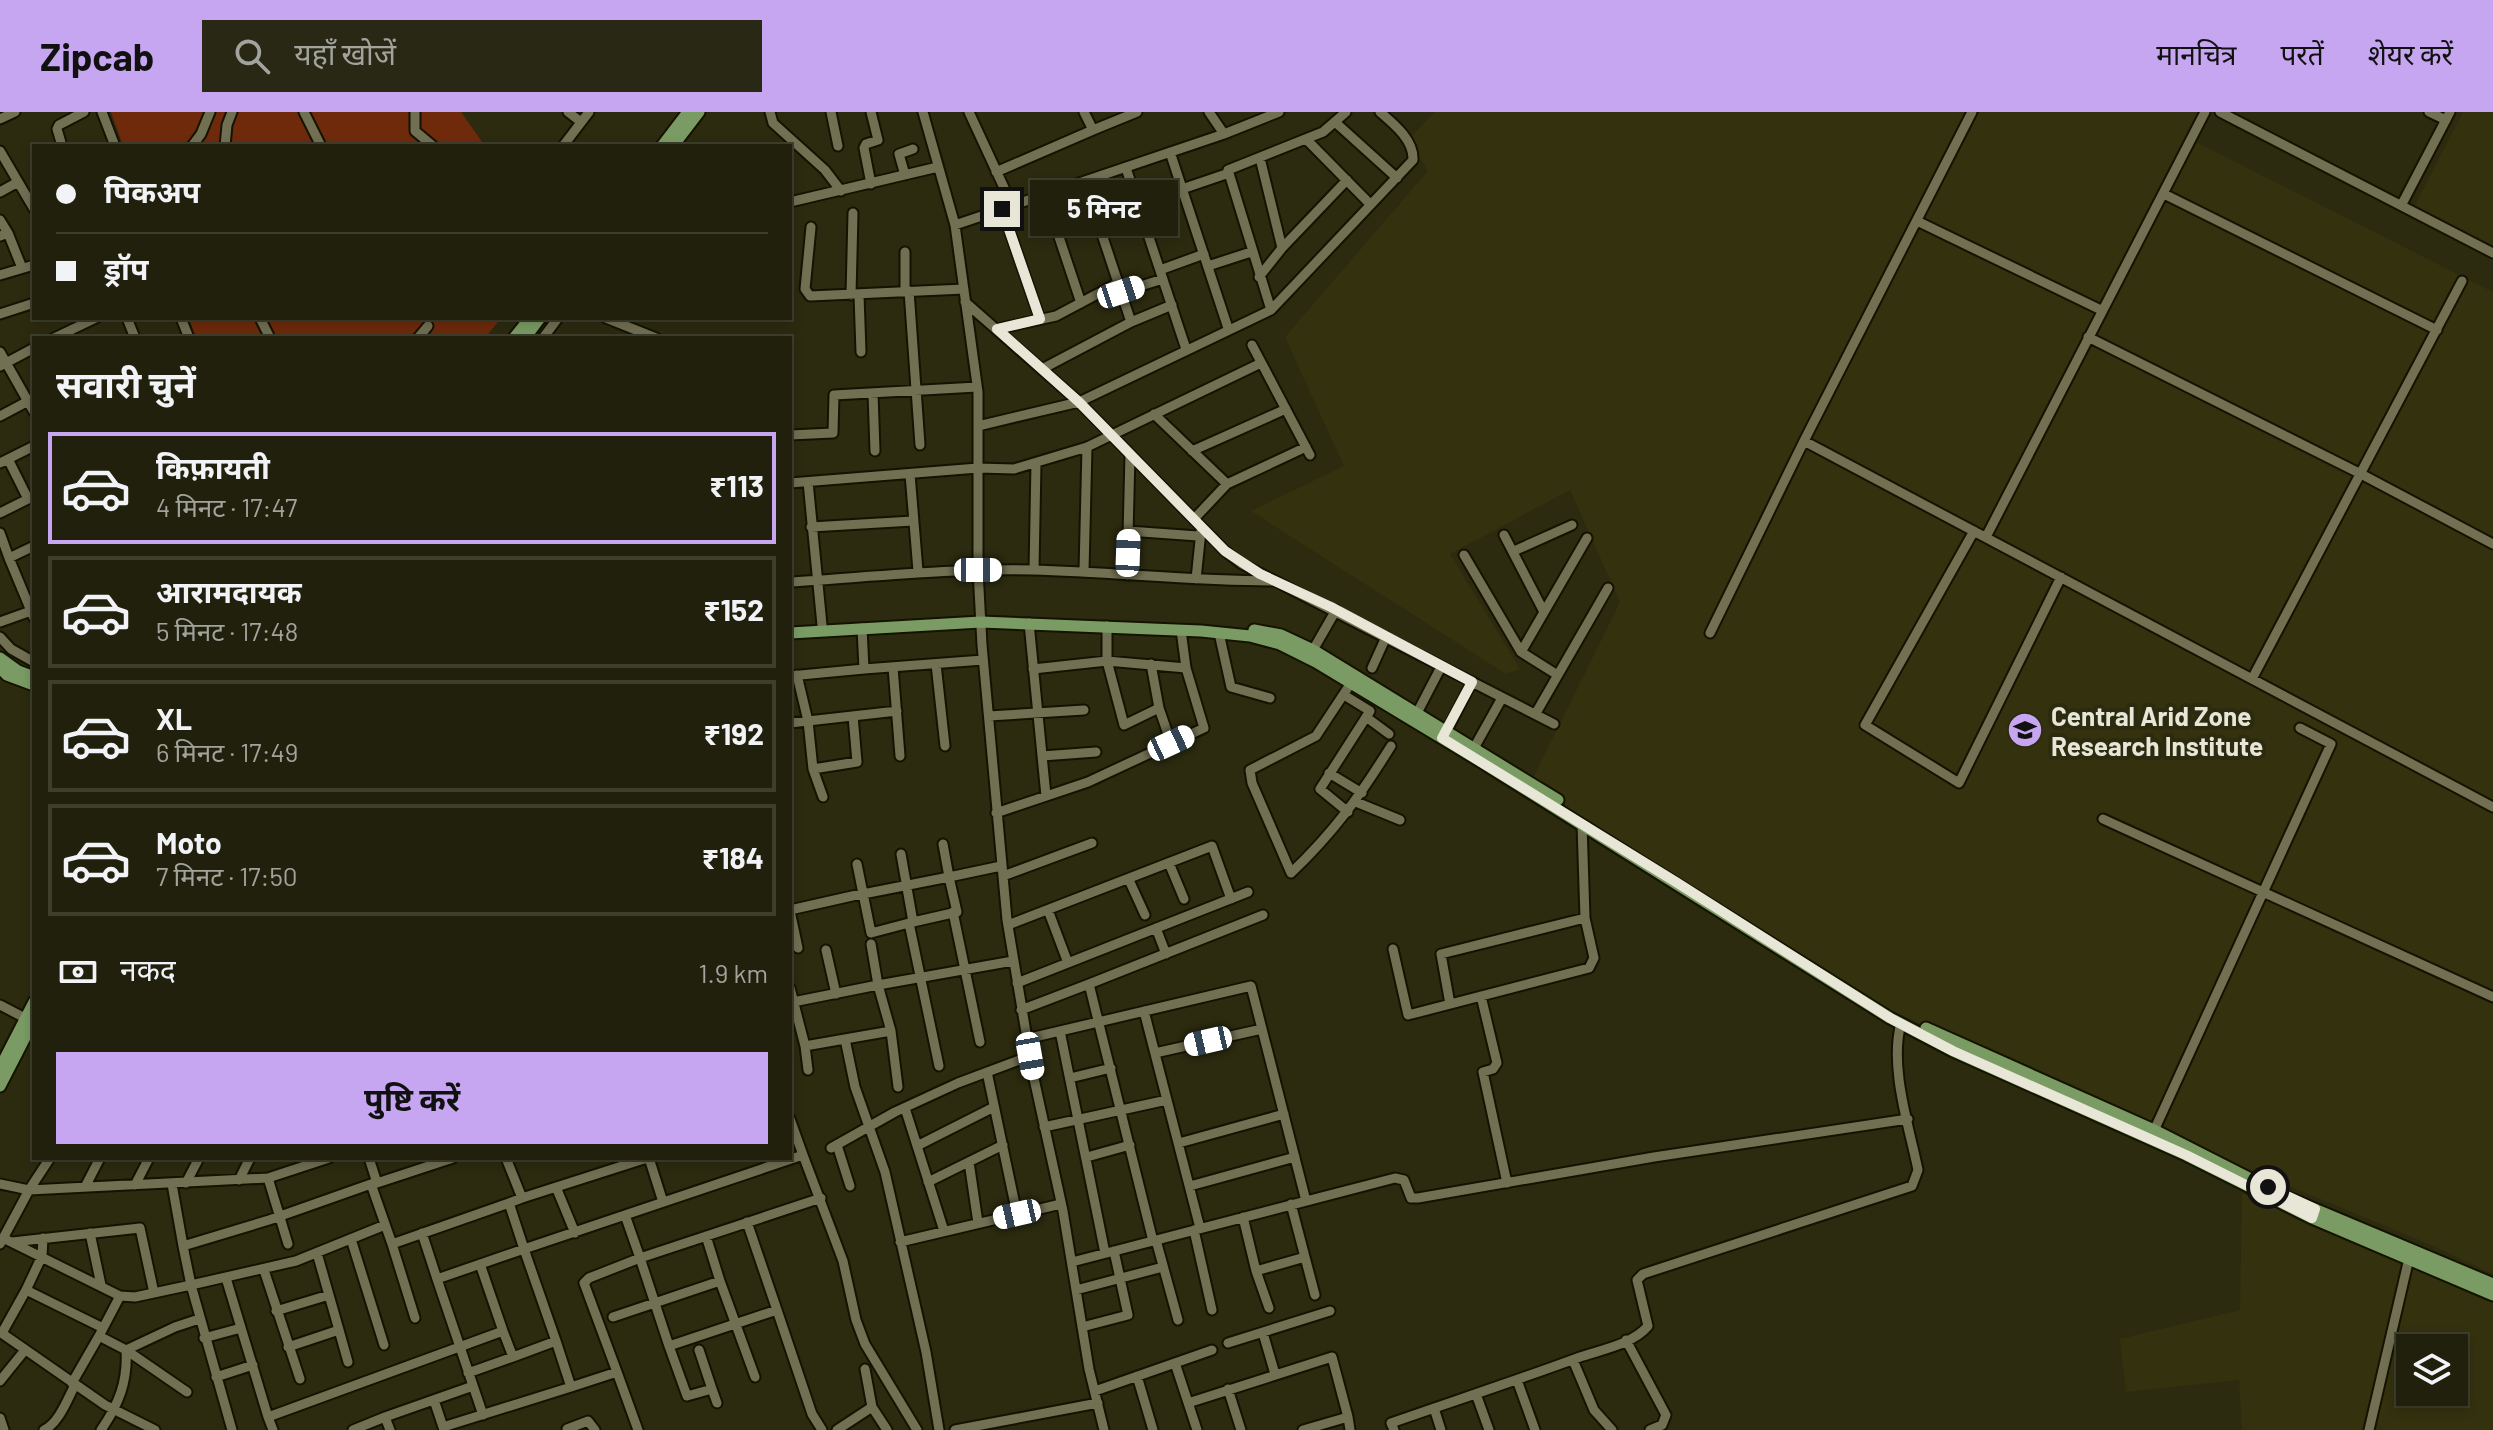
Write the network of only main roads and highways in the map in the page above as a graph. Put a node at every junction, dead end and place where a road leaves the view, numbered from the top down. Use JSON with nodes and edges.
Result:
{"nodes":[{"id":1,"x":688,"y":112,"type":"edge"},
{"id":2,"x":699,"y":112,"type":"edge"},
{"id":3,"x":664,"y":144,"type":"edge"},
{"id":4,"x":675,"y":144,"type":"edge"},
{"id":5,"x":528,"y":320,"type":"edge"},
{"id":6,"x":516,"y":336,"type":"edge"},
{"id":7,"x":981,"y":619,"type":"junction"},
{"id":8,"x":792,"y":630,"type":"edge"},
{"id":9,"x":792,"y":630,"type":"edge"},
{"id":10,"x":0,"y":658,"type":"edge"},
{"id":11,"x":0,"y":668,"type":"edge"},
{"id":12,"x":32,"y":676,"type":"edge"},
{"id":13,"x":32,"y":684,"type":"edge"},
{"id":14,"x":1444,"y":735,"type":"junction"},
{"id":15,"x":30,"y":1019,"type":"edge"},
{"id":16,"x":26,"y":1036,"type":"edge"},
{"id":17,"x":0,"y":1068,"type":"edge"},
{"id":18,"x":0,"y":1086,"type":"edge"},
{"id":19,"x":2152,"y":1134,"type":"junction"},
{"id":20,"x":2409,"y":1255,"type":"junction"},
{"id":21,"x":2493,"y":1284,"type":"edge"},
{"id":22,"x":2493,"y":1295,"type":"edge"}],
"edges":[{"from":1,"to":3,"type":"main road"},
{"from":2,"to":4,"type":"main road"},
{"from":5,"to":6,"type":"main road"},
{"from":7,"to":8,"type":"main road"},
{"from":7,"to":9,"type":"main road"},
{"from":7,"to":14,"type":"main road"},
{"from":7,"to":14,"type":"main road"},
{"from":10,"to":12,"type":"main road"},
{"from":11,"to":13,"type":"main road"},
{"from":14,"to":19,"type":"main road"},
{"from":14,"to":19,"type":"main road"},
{"from":15,"to":16,"type":"main road"},
{"from":16,"to":17,"type":"main road"},
{"from":16,"to":18,"type":"main road"},
{"from":19,"to":20,"type":"main road"},
{"from":20,"to":21,"type":"main road"},
{"from":20,"to":22,"type":"main road"}]}
